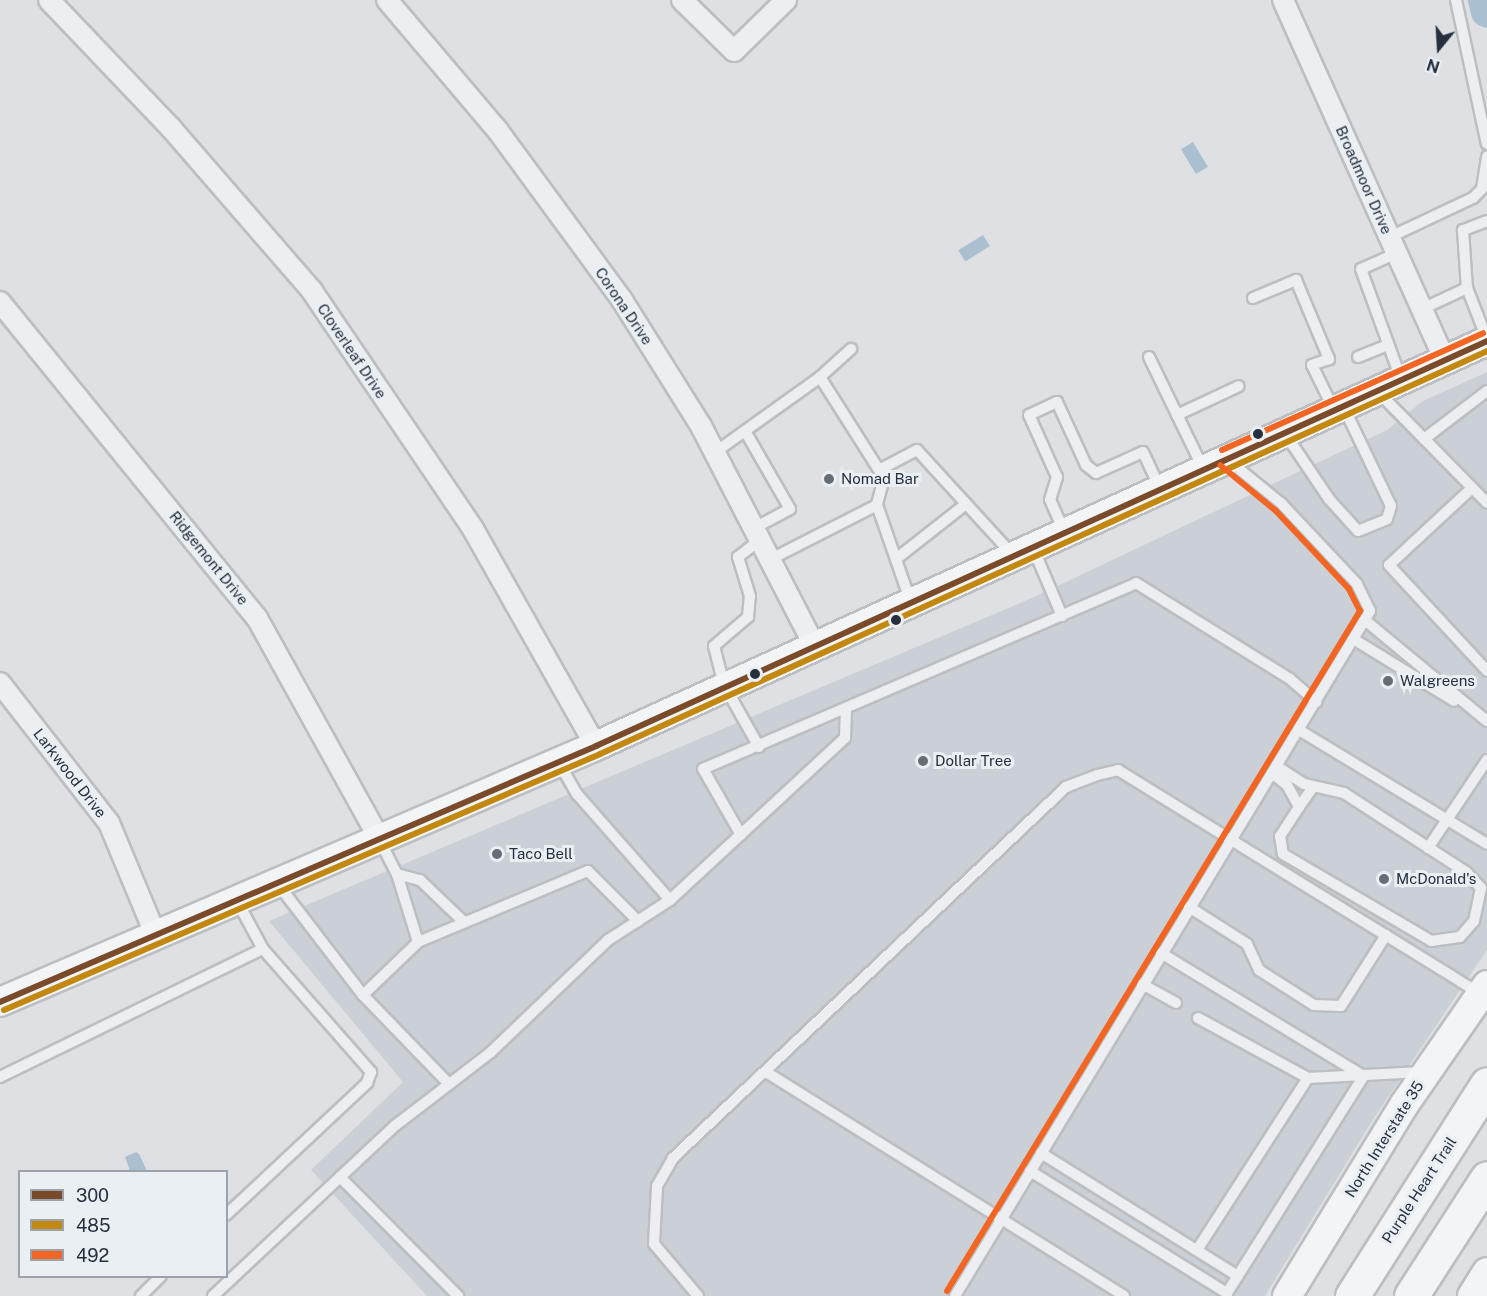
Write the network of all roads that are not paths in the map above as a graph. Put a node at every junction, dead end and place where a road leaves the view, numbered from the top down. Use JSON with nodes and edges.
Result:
{"nodes":[{"id":1,"x":49,"y":0,"type":"edge"},
{"id":2,"x":387,"y":0,"type":"edge"},
{"id":3,"x":682,"y":0,"type":"edge"},
{"id":4,"x":786,"y":0,"type":"edge"},
{"id":5,"x":1283,"y":0,"type":"edge"},
{"id":6,"x":1456,"y":0,"type":"edge"},
{"id":7,"x":1487,"y":144,"type":"edge"},
{"id":8,"x":1487,"y":156,"type":"edge"},
{"id":9,"x":1487,"y":221,"type":"edge"},
{"id":10,"x":1393,"y":245,"type":"junction"},
{"id":11,"x":1467,"y":288,"type":"junction"},
{"id":12,"x":1253,"y":298,"type":"dead end"},
{"id":13,"x":0,"y":302,"type":"edge"},
{"id":14,"x":1422,"y":309,"type":"junction"},
{"id":15,"x":1487,"y":340,"type":"edge"},
{"id":16,"x":1387,"y":345,"type":"junction"},
{"id":17,"x":851,"y":349,"type":"dead end"},
{"id":18,"x":1149,"y":357,"type":"dead end"},
{"id":19,"x":1358,"y":357,"type":"dead end"},
{"id":20,"x":1445,"y":360,"type":"junction"},
{"id":21,"x":820,"y":376,"type":"junction"},
{"id":22,"x":1389,"y":385,"type":"junction"},
{"id":23,"x":1239,"y":386,"type":"dead end"},
{"id":24,"x":1487,"y":392,"type":"edge"},
{"id":25,"x":1338,"y":408,"type":"junction"},
{"id":26,"x":1177,"y":415,"type":"junction"},
{"id":27,"x":745,"y":431,"type":"junction"},
{"id":28,"x":1284,"y":432,"type":"junction"},
{"id":29,"x":1424,"y":439,"type":"junction"},
{"id":30,"x":714,"y":453,"type":"junction"},
{"id":31,"x":1215,"y":463,"type":"junction"},
{"id":32,"x":879,"y":470,"type":"junction"},
{"id":33,"x":1160,"y":488,"type":"junction"},
{"id":34,"x":1472,"y":488,"type":"junction"},
{"id":35,"x":1487,"y":503,"type":"edge"},
{"id":36,"x":966,"y":504,"type":"junction"},
{"id":37,"x":877,"y":505,"type":"junction"},
{"id":38,"x":1064,"y":531,"type":"junction"},
{"id":39,"x":758,"y":534,"type":"junction"},
{"id":40,"x":1022,"y":550,"type":"junction"},
{"id":41,"x":771,"y":559,"type":"junction"},
{"id":42,"x":896,"y":559,"type":"junction"},
{"id":43,"x":910,"y":600,"type":"junction"},
{"id":44,"x":1062,"y":616,"type":"junction"},
{"id":45,"x":1366,"y":621,"type":"junction"},
{"id":46,"x":1354,"y":640,"type":"junction"},
{"id":47,"x":813,"y":644,"type":"junction"},
{"id":48,"x":1487,"y":671,"type":"edge"},
{"id":49,"x":0,"y":684,"type":"edge"},
{"id":50,"x":724,"y":685,"type":"junction"},
{"id":51,"x":1316,"y":702,"type":"junction"},
{"id":52,"x":846,"y":709,"type":"junction"},
{"id":53,"x":1487,"y":721,"type":"edge"},
{"id":54,"x":1299,"y":730,"type":"junction"},
{"id":55,"x":596,"y":746,"type":"junction"},
{"id":56,"x":759,"y":747,"type":"junction"},
{"id":57,"x":559,"y":762,"type":"junction"},
{"id":58,"x":1487,"y":762,"type":"edge"},
{"id":59,"x":1274,"y":769,"type":"junction"},
{"id":60,"x":1313,"y":787,"type":"junction"},
{"id":61,"x":1299,"y":807,"type":"junction"},
{"id":62,"x":1446,"y":820,"type":"junction"},
{"id":63,"x":741,"y":835,"type":"junction"},
{"id":64,"x":1230,"y":838,"type":"junction"},
{"id":65,"x":380,"y":840,"type":"junction"},
{"id":66,"x":1487,"y":844,"type":"edge"},
{"id":67,"x":1428,"y":848,"type":"junction"},
{"id":68,"x":397,"y":874,"type":"junction"},
{"id":69,"x":277,"y":883,"type":"junction"},
{"id":70,"x":670,"y":900,"type":"junction"},
{"id":71,"x":237,"y":901,"type":"junction"},
{"id":72,"x":1189,"y":907,"type":"junction"},
{"id":73,"x":638,"y":921,"type":"junction"},
{"id":74,"x":464,"y":922,"type":"junction"},
{"id":75,"x":1386,"y":935,"type":"junction"},
{"id":76,"x":156,"y":936,"type":"junction"},
{"id":77,"x":418,"y":942,"type":"junction"},
{"id":78,"x":263,"y":949,"type":"junction"},
{"id":79,"x":1161,"y":953,"type":"junction"},
{"id":80,"x":1143,"y":984,"type":"junction"},
{"id":81,"x":1484,"y":990,"type":"edge"},
{"id":82,"x":363,"y":995,"type":"junction"},
{"id":83,"x":0,"y":1002,"type":"edge"},
{"id":84,"x":1176,"y":1003,"type":"dead end"},
{"id":85,"x":1198,"y":1018,"type":"dead end"},
{"id":86,"x":766,"y":1072,"type":"junction"},
{"id":87,"x":1425,"y":1072,"type":"junction"},
{"id":88,"x":0,"y":1077,"type":"edge"},
{"id":89,"x":1363,"y":1077,"type":"junction"},
{"id":90,"x":1308,"y":1078,"type":"junction"},
{"id":91,"x":449,"y":1084,"type":"junction"},
{"id":92,"x":1487,"y":1084,"type":"edge"},
{"id":93,"x":1041,"y":1153,"type":"junction"},
{"id":94,"x":1029,"y":1171,"type":"junction"},
{"id":95,"x":340,"y":1177,"type":"junction"},
{"id":96,"x":1487,"y":1178,"type":"edge"},
{"id":97,"x":228,"y":1213,"type":"edge"},
{"id":98,"x":1001,"y":1219,"type":"junction"},
{"id":99,"x":1197,"y":1250,"type":"junction"},
{"id":100,"x":1487,"y":1272,"type":"edge"},
{"id":101,"x":1238,"y":1276,"type":"junction"},
{"id":102,"x":159,"y":1278,"type":"edge"},
{"id":103,"x":141,"y":1296,"type":"edge"},
{"id":104,"x":213,"y":1296,"type":"edge"},
{"id":105,"x":458,"y":1296,"type":"edge"},
{"id":106,"x":698,"y":1296,"type":"edge"},
{"id":107,"x":955,"y":1296,"type":"edge"},
{"id":108,"x":1124,"y":1296,"type":"edge"},
{"id":109,"x":1287,"y":1296,"type":"edge"},
{"id":110,"x":1352,"y":1296,"type":"edge"},
{"id":111,"x":1411,"y":1296,"type":"edge"},
{"id":112,"x":1472,"y":1296,"type":"edge"}],
"edges":[{"from":1,"to":55,"type":"street","name":"Cloverleaf Drive"},
{"from":2,"to":30,"type":"street","name":"Corona Drive"},
{"from":3,"to":4,"type":"street"},
{"from":5,"to":10,"type":"street","name":"Broadmoor Drive"},
{"from":6,"to":7,"type":"lane"},
{"from":8,"to":10,"type":"lane"},
{"from":9,"to":11,"type":"lane"},
{"from":10,"to":14,"type":"street","name":"Broadmoor Drive"},
{"from":10,"to":16,"type":"lane"},
{"from":11,"to":14,"type":"lane"},
{"from":11,"to":15,"type":"lane"},
{"from":12,"to":25,"type":"lane"},
{"from":13,"to":65,"type":"street","name":"Ridgemont Drive"},
{"from":14,"to":20,"type":"street","name":"Broadmoor Drive"},
{"from":15,"to":20,"type":"main road"},
{"from":16,"to":19,"type":"lane"},
{"from":16,"to":22,"type":"lane"},
{"from":17,"to":21,"type":"lane"},
{"from":18,"to":26,"type":"lane"},
{"from":20,"to":22,"type":"main road"},
{"from":21,"to":27,"type":"lane"},
{"from":21,"to":32,"type":"lane"},
{"from":22,"to":25,"type":"main road"},
{"from":22,"to":29,"type":"lane"},
{"from":23,"to":26,"type":"lane"},
{"from":24,"to":29,"type":"lane"},
{"from":25,"to":28,"type":"main road"},
{"from":25,"to":28,"type":"lane"},
{"from":26,"to":31,"type":"lane"},
{"from":27,"to":30,"type":"lane"},
{"from":27,"to":39,"type":"lane"},
{"from":28,"to":31,"type":"main road"},
{"from":29,"to":34,"type":"lane"},
{"from":30,"to":39,"type":"street","name":"Corona Drive"},
{"from":31,"to":33,"type":"main road"},
{"from":31,"to":45,"type":"lane"},
{"from":32,"to":36,"type":"lane"},
{"from":32,"to":37,"type":"lane"},
{"from":33,"to":38,"type":"main road"},
{"from":33,"to":38,"type":"lane"},
{"from":34,"to":35,"type":"lane"},
{"from":34,"to":48,"type":"lane"},
{"from":36,"to":40,"type":"lane"},
{"from":36,"to":42,"type":"lane"},
{"from":37,"to":41,"type":"lane"},
{"from":37,"to":42,"type":"lane"},
{"from":38,"to":40,"type":"main road"},
{"from":39,"to":41,"type":"street","name":"Corona Drive"},
{"from":39,"to":50,"type":"lane"},
{"from":40,"to":43,"type":"main road"},
{"from":40,"to":44,"type":"lane"},
{"from":41,"to":47,"type":"street","name":"Corona Drive"},
{"from":42,"to":43,"type":"lane"},
{"from":43,"to":47,"type":"main road"},
{"from":44,"to":51,"type":"lane"},
{"from":44,"to":52,"type":"lane"},
{"from":45,"to":46,"type":"lane"},
{"from":45,"to":53,"type":"lane"},
{"from":46,"to":51,"type":"lane"},
{"from":46,"to":53,"type":"lane"},
{"from":47,"to":50,"type":"main road"},
{"from":49,"to":76,"type":"street","name":"Larkwood Drive"},
{"from":50,"to":55,"type":"main road"},
{"from":50,"to":56,"type":"lane"},
{"from":51,"to":54,"type":"lane"},
{"from":52,"to":56,"type":"lane"},
{"from":52,"to":63,"type":"lane"},
{"from":54,"to":59,"type":"lane"},
{"from":54,"to":62,"type":"lane"},
{"from":55,"to":57,"type":"main road"},
{"from":56,"to":63,"type":"lane"},
{"from":57,"to":65,"type":"main road"},
{"from":57,"to":70,"type":"lane"},
{"from":58,"to":62,"type":"lane"},
{"from":59,"to":60,"type":"lane"},
{"from":59,"to":61,"type":"lane"},
{"from":59,"to":64,"type":"lane"},
{"from":60,"to":61,"type":"lane"},
{"from":60,"to":67,"type":"lane"},
{"from":61,"to":67,"type":"lane"},
{"from":62,"to":66,"type":"lane"},
{"from":62,"to":67,"type":"lane"},
{"from":63,"to":70,"type":"lane"},
{"from":64,"to":72,"type":"lane"},
{"from":64,"to":75,"type":"lane"},
{"from":64,"to":86,"type":"lane"},
{"from":65,"to":68,"type":"lane"},
{"from":65,"to":69,"type":"main road"},
{"from":68,"to":74,"type":"lane"},
{"from":68,"to":77,"type":"lane"},
{"from":69,"to":71,"type":"main road"},
{"from":69,"to":82,"type":"lane"},
{"from":70,"to":73,"type":"lane"},
{"from":71,"to":76,"type":"main road"},
{"from":71,"to":78,"type":"lane"},
{"from":72,"to":75,"type":"lane"},
{"from":72,"to":79,"type":"lane"},
{"from":73,"to":74,"type":"lane"},
{"from":73,"to":91,"type":"lane"},
{"from":74,"to":77,"type":"lane"},
{"from":75,"to":81,"type":"lane"},
{"from":76,"to":83,"type":"main road"},
{"from":77,"to":82,"type":"lane"},
{"from":78,"to":88,"type":"lane"},
{"from":78,"to":97,"type":"lane"},
{"from":79,"to":80,"type":"lane"},
{"from":79,"to":89,"type":"lane"},
{"from":80,"to":84,"type":"lane"},
{"from":80,"to":93,"type":"lane"},
{"from":81,"to":87,"type":"main road","name":"North Interstate 35"},
{"from":82,"to":91,"type":"lane"},
{"from":85,"to":90,"type":"lane"},
{"from":86,"to":98,"type":"lane"},
{"from":86,"to":106,"type":"lane"},
{"from":87,"to":89,"type":"lane"},
{"from":87,"to":109,"type":"main road","name":"North Interstate 35"},
{"from":89,"to":90,"type":"lane"},
{"from":89,"to":101,"type":"lane"},
{"from":90,"to":99,"type":"lane"},
{"from":91,"to":95,"type":"lane"},
{"from":92,"to":110,"type":"highway","name":"Purple Heart Trail"},
{"from":93,"to":94,"type":"lane"},
{"from":93,"to":99,"type":"lane"},
{"from":94,"to":98,"type":"lane"},
{"from":94,"to":101,"type":"lane"},
{"from":95,"to":104,"type":"lane"},
{"from":95,"to":105,"type":"lane"},
{"from":96,"to":111,"type":"highway"},
{"from":98,"to":107,"type":"lane"},
{"from":98,"to":108,"type":"lane"},
{"from":99,"to":101,"type":"lane"},
{"from":100,"to":112,"type":"main road"},
{"from":102,"to":103,"type":"lane"}]}
